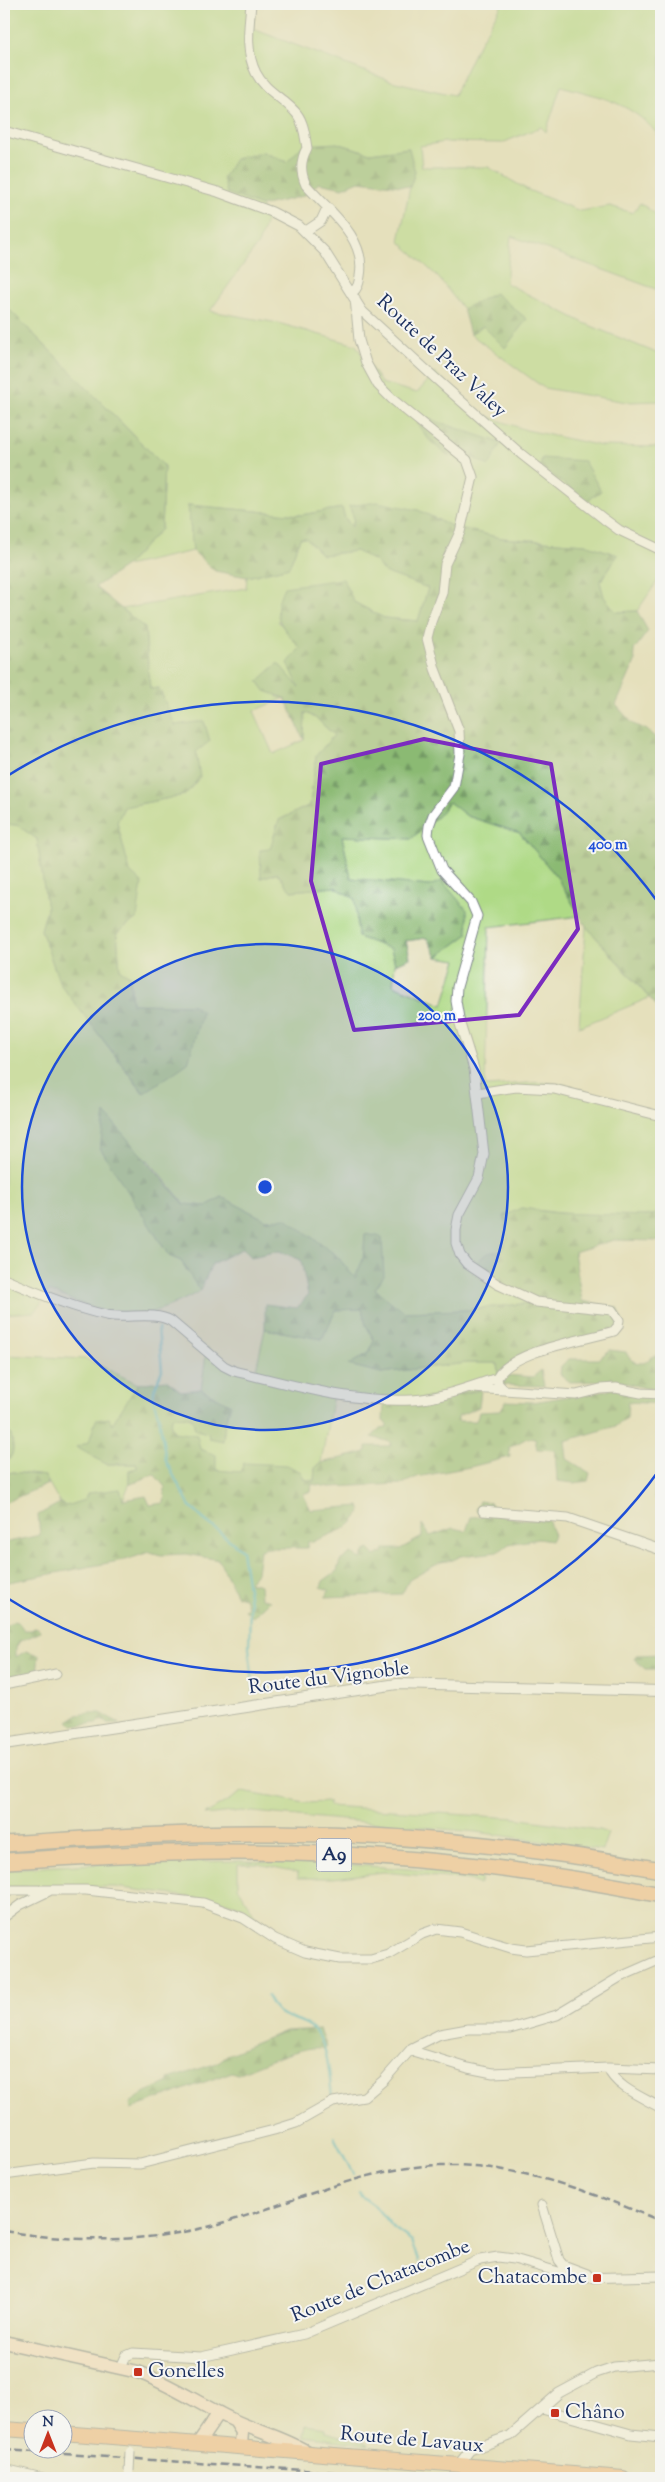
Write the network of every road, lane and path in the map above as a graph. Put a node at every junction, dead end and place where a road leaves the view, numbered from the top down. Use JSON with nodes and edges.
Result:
{"nodes":[{"id":1,"x":251,"y":4,"type":"edge"},
{"id":2,"x":4,"y":131,"type":"edge"},
{"id":3,"x":327,"y":208,"type":"junction"},
{"id":4,"x":306,"y":231,"type":"junction"},
{"id":5,"x":353,"y":295,"type":"junction"},
{"id":6,"x":661,"y":550,"type":"edge"},
{"id":7,"x":478,"y":1093,"type":"junction"},
{"id":8,"x":661,"y":1116,"type":"edge"},
{"id":9,"x":4,"y":1279,"type":"edge"},
{"id":10,"x":497,"y":1378,"type":"junction"},
{"id":11,"x":467,"y":1388,"type":"junction"},
{"id":12,"x":504,"y":1390,"type":"junction"},
{"id":13,"x":661,"y":1394,"type":"edge"},
{"id":14,"x":483,"y":1511,"type":"dead end"},
{"id":15,"x":661,"y":1550,"type":"edge"},
{"id":16,"x":56,"y":1674,"type":"dead end"},
{"id":17,"x":4,"y":1685,"type":"edge"},
{"id":18,"x":661,"y":1691,"type":"edge"},
{"id":19,"x":4,"y":1744,"type":"edge"},
{"id":20,"x":4,"y":1844,"type":"edge"},
{"id":21,"x":4,"y":1861,"type":"edge"},
{"id":22,"x":661,"y":1870,"type":"edge"},
{"id":23,"x":4,"y":1890,"type":"edge"},
{"id":24,"x":50,"y":1890,"type":"junction"},
{"id":25,"x":661,"y":1895,"type":"edge"},
{"id":26,"x":4,"y":1917,"type":"edge"},
{"id":27,"x":661,"y":1937,"type":"edge"},
{"id":28,"x":661,"y":1959,"type":"edge"},
{"id":29,"x":412,"y":2048,"type":"junction"},
{"id":30,"x":608,"y":2068,"type":"junction"},
{"id":31,"x":661,"y":2070,"type":"edge"},
{"id":32,"x":661,"y":2108,"type":"edge"},
{"id":33,"x":4,"y":2175,"type":"edge"},
{"id":34,"x":542,"y":2205,"type":"dead end"},
{"id":35,"x":661,"y":2276,"type":"edge"},
{"id":36,"x":597,"y":2278,"type":"junction"},
{"id":37,"x":4,"y":2342,"type":"edge"},
{"id":38,"x":661,"y":2363,"type":"edge"},
{"id":39,"x":121,"y":2367,"type":"junction"},
{"id":40,"x":542,"y":2409,"type":"junction"},
{"id":41,"x":219,"y":2413,"type":"junction"},
{"id":42,"x":235,"y":2421,"type":"junction"},
{"id":43,"x":4,"y":2429,"type":"edge"},
{"id":44,"x":22,"y":2430,"type":"edge"},
{"id":45,"x":72,"y":2434,"type":"edge"},
{"id":46,"x":661,"y":2436,"type":"edge"},
{"id":47,"x":130,"y":2437,"type":"junction"},
{"id":48,"x":199,"y":2442,"type":"junction"},
{"id":49,"x":241,"y":2446,"type":"junction"},
{"id":50,"x":307,"y":2452,"type":"junction"},
{"id":51,"x":458,"y":2464,"type":"junction"},
{"id":52,"x":4,"y":2468,"type":"edge"},
{"id":53,"x":130,"y":2475,"type":"edge"},
{"id":54,"x":43,"y":2478,"type":"edge"},
{"id":55,"x":623,"y":2478,"type":"edge"}],
"edges":[{"from":1,"to":3,"type":"street"},
{"from":2,"to":4,"type":"street","name":"Route de Praz Valey"},
{"from":3,"to":4,"type":"street"},
{"from":3,"to":5,"type":"street"},
{"from":4,"to":5,"type":"street","name":"Route de Praz Valey"},
{"from":5,"to":6,"type":"street","name":"Route de Praz Valey"},
{"from":5,"to":7,"type":"street"},
{"from":7,"to":8,"type":"street"},
{"from":7,"to":10,"type":"street"},
{"from":9,"to":11,"type":"street"},
{"from":10,"to":11,"type":"street"},
{"from":10,"to":12,"type":"street"},
{"from":11,"to":12,"type":"street"},
{"from":12,"to":13,"type":"street"},
{"from":14,"to":15,"type":"street"},
{"from":16,"to":17,"type":"street"},
{"from":18,"to":19,"type":"street","name":"Route du Vignoble"},
{"from":20,"to":22,"type":"highway","number":"A9"},
{"from":21,"to":25,"type":"highway","number":"A9"},
{"from":23,"to":24,"type":"street"},
{"from":24,"to":26,"type":"street"},
{"from":24,"to":27,"type":"street"},
{"from":28,"to":29,"type":"street"},
{"from":29,"to":30,"type":"street"},
{"from":29,"to":33,"type":"street"},
{"from":30,"to":31,"type":"street"},
{"from":30,"to":32,"type":"street"},
{"from":34,"to":36,"type":"street"},
{"from":35,"to":36,"type":"street","name":"Route de Chatacombe"},
{"from":36,"to":39,"type":"street","name":"Route de Chatacombe"},
{"from":37,"to":39,"type":"main road"},
{"from":38,"to":40,"type":"street"},
{"from":39,"to":41,"type":"main road"},
{"from":40,"to":46,"type":"street"},
{"from":40,"to":51,"type":"street"},
{"from":41,"to":42,"type":"main road"},
{"from":41,"to":48,"type":"main road"},
{"from":42,"to":49,"type":"main road"},
{"from":42,"to":50,"type":"main road"},
{"from":43,"to":44,"type":"main road"},
{"from":45,"to":47,"type":"main road","name":"Route de Lavaux"},
{"from":47,"to":48,"type":"main road","name":"Route de Lavaux"},
{"from":47,"to":53,"type":"street","bridge":true},
{"from":48,"to":49,"type":"main road","name":"Route de Lavaux"},
{"from":49,"to":50,"type":"main road","name":"Route de Lavaux"},
{"from":50,"to":51,"type":"main road","name":"Route de Lavaux"},
{"from":51,"to":55,"type":"main road","name":"Route de Lavaux"},
{"from":52,"to":54,"type":"street"}]}
